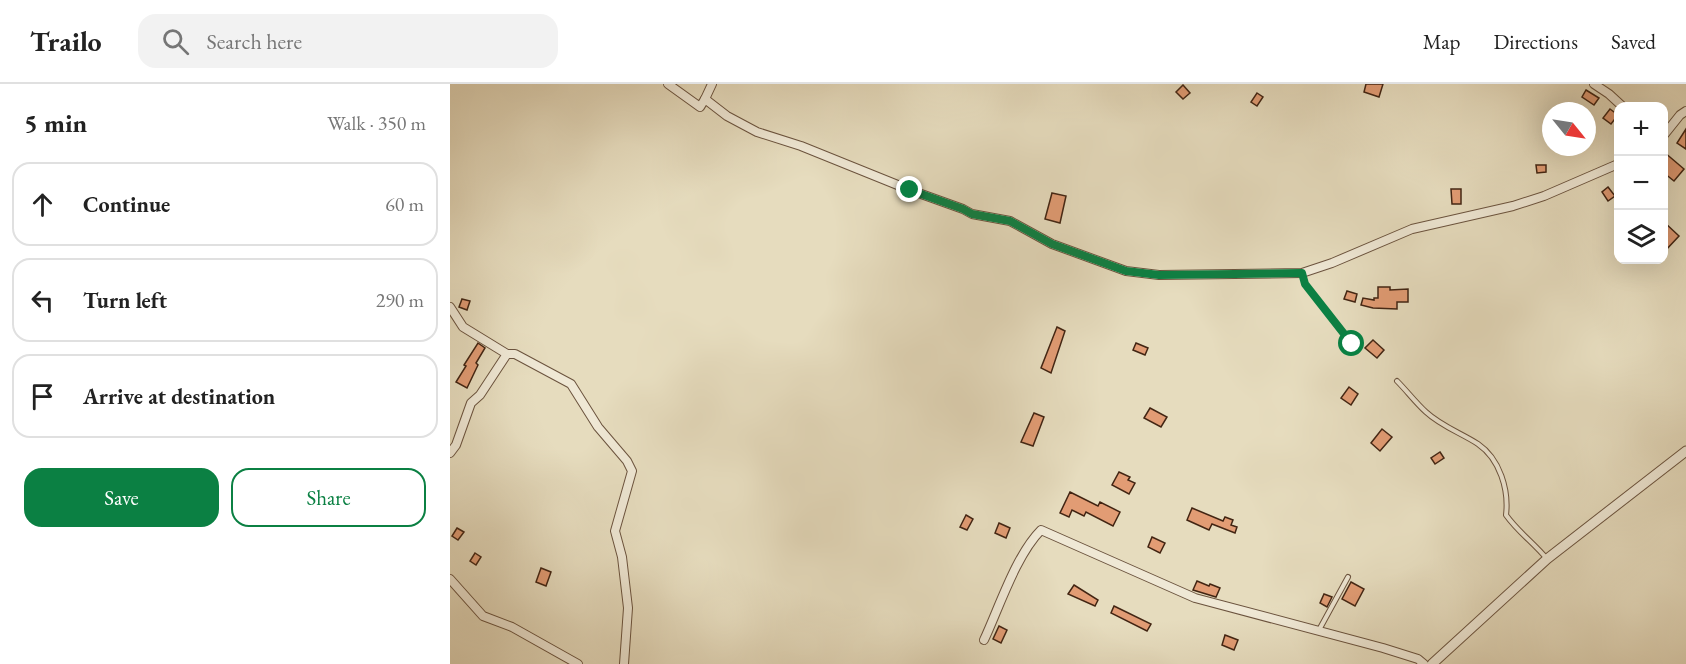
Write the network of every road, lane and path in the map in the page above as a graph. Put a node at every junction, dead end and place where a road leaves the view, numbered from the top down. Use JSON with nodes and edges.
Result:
{"nodes":[{"id":1,"x":668,"y":84,"type":"edge"},
{"id":2,"x":712,"y":84,"type":"edge"},
{"id":3,"x":1594,"y":84,"type":"edge"},
{"id":4,"x":705,"y":99,"type":"junction"},
{"id":5,"x":1617,"y":102,"type":"edge"},
{"id":6,"x":1686,"y":111,"type":"edge"},
{"id":7,"x":1668,"y":131,"type":"edge"},
{"id":8,"x":1614,"y":166,"type":"edge"},
{"id":9,"x":1302,"y":273,"type":"junction"},
{"id":10,"x":450,"y":307,"type":"edge"},
{"id":11,"x":1352,"y":344,"type":"dead end"},
{"id":12,"x":507,"y":354,"type":"junction"},
{"id":13,"x":1397,"y":381,"type":"dead end"},
{"id":14,"x":1686,"y":451,"type":"edge"},
{"id":15,"x":450,"y":453,"type":"edge"},
{"id":16,"x":1547,"y":560,"type":"junction"},
{"id":17,"x":1348,"y":577,"type":"dead end"},
{"id":18,"x":450,"y":579,"type":"edge"},
{"id":19,"x":1319,"y":631,"type":"junction"},
{"id":20,"x":984,"y":640,"type":"dead end"},
{"id":21,"x":578,"y":664,"type":"edge"},
{"id":22,"x":624,"y":664,"type":"edge"},
{"id":23,"x":1424,"y":664,"type":"edge"},
{"id":24,"x":1432,"y":664,"type":"edge"}],
"edges":[{"from":1,"to":4,"type":"street"},
{"from":2,"to":4,"type":"street"},
{"from":3,"to":5,"type":"street"},
{"from":4,"to":9,"type":"street"},
{"from":6,"to":7,"type":"street"},
{"from":8,"to":9,"type":"street"},
{"from":9,"to":11,"type":"lane"},
{"from":10,"to":12,"type":"street"},
{"from":12,"to":15,"type":"street"},
{"from":12,"to":22,"type":"street"},
{"from":13,"to":16,"type":"lane"},
{"from":14,"to":16,"type":"street"},
{"from":16,"to":24,"type":"street"},
{"from":17,"to":19,"type":"lane"},
{"from":18,"to":21,"type":"street"},
{"from":19,"to":20,"type":"street"},
{"from":19,"to":23,"type":"street"}]}
